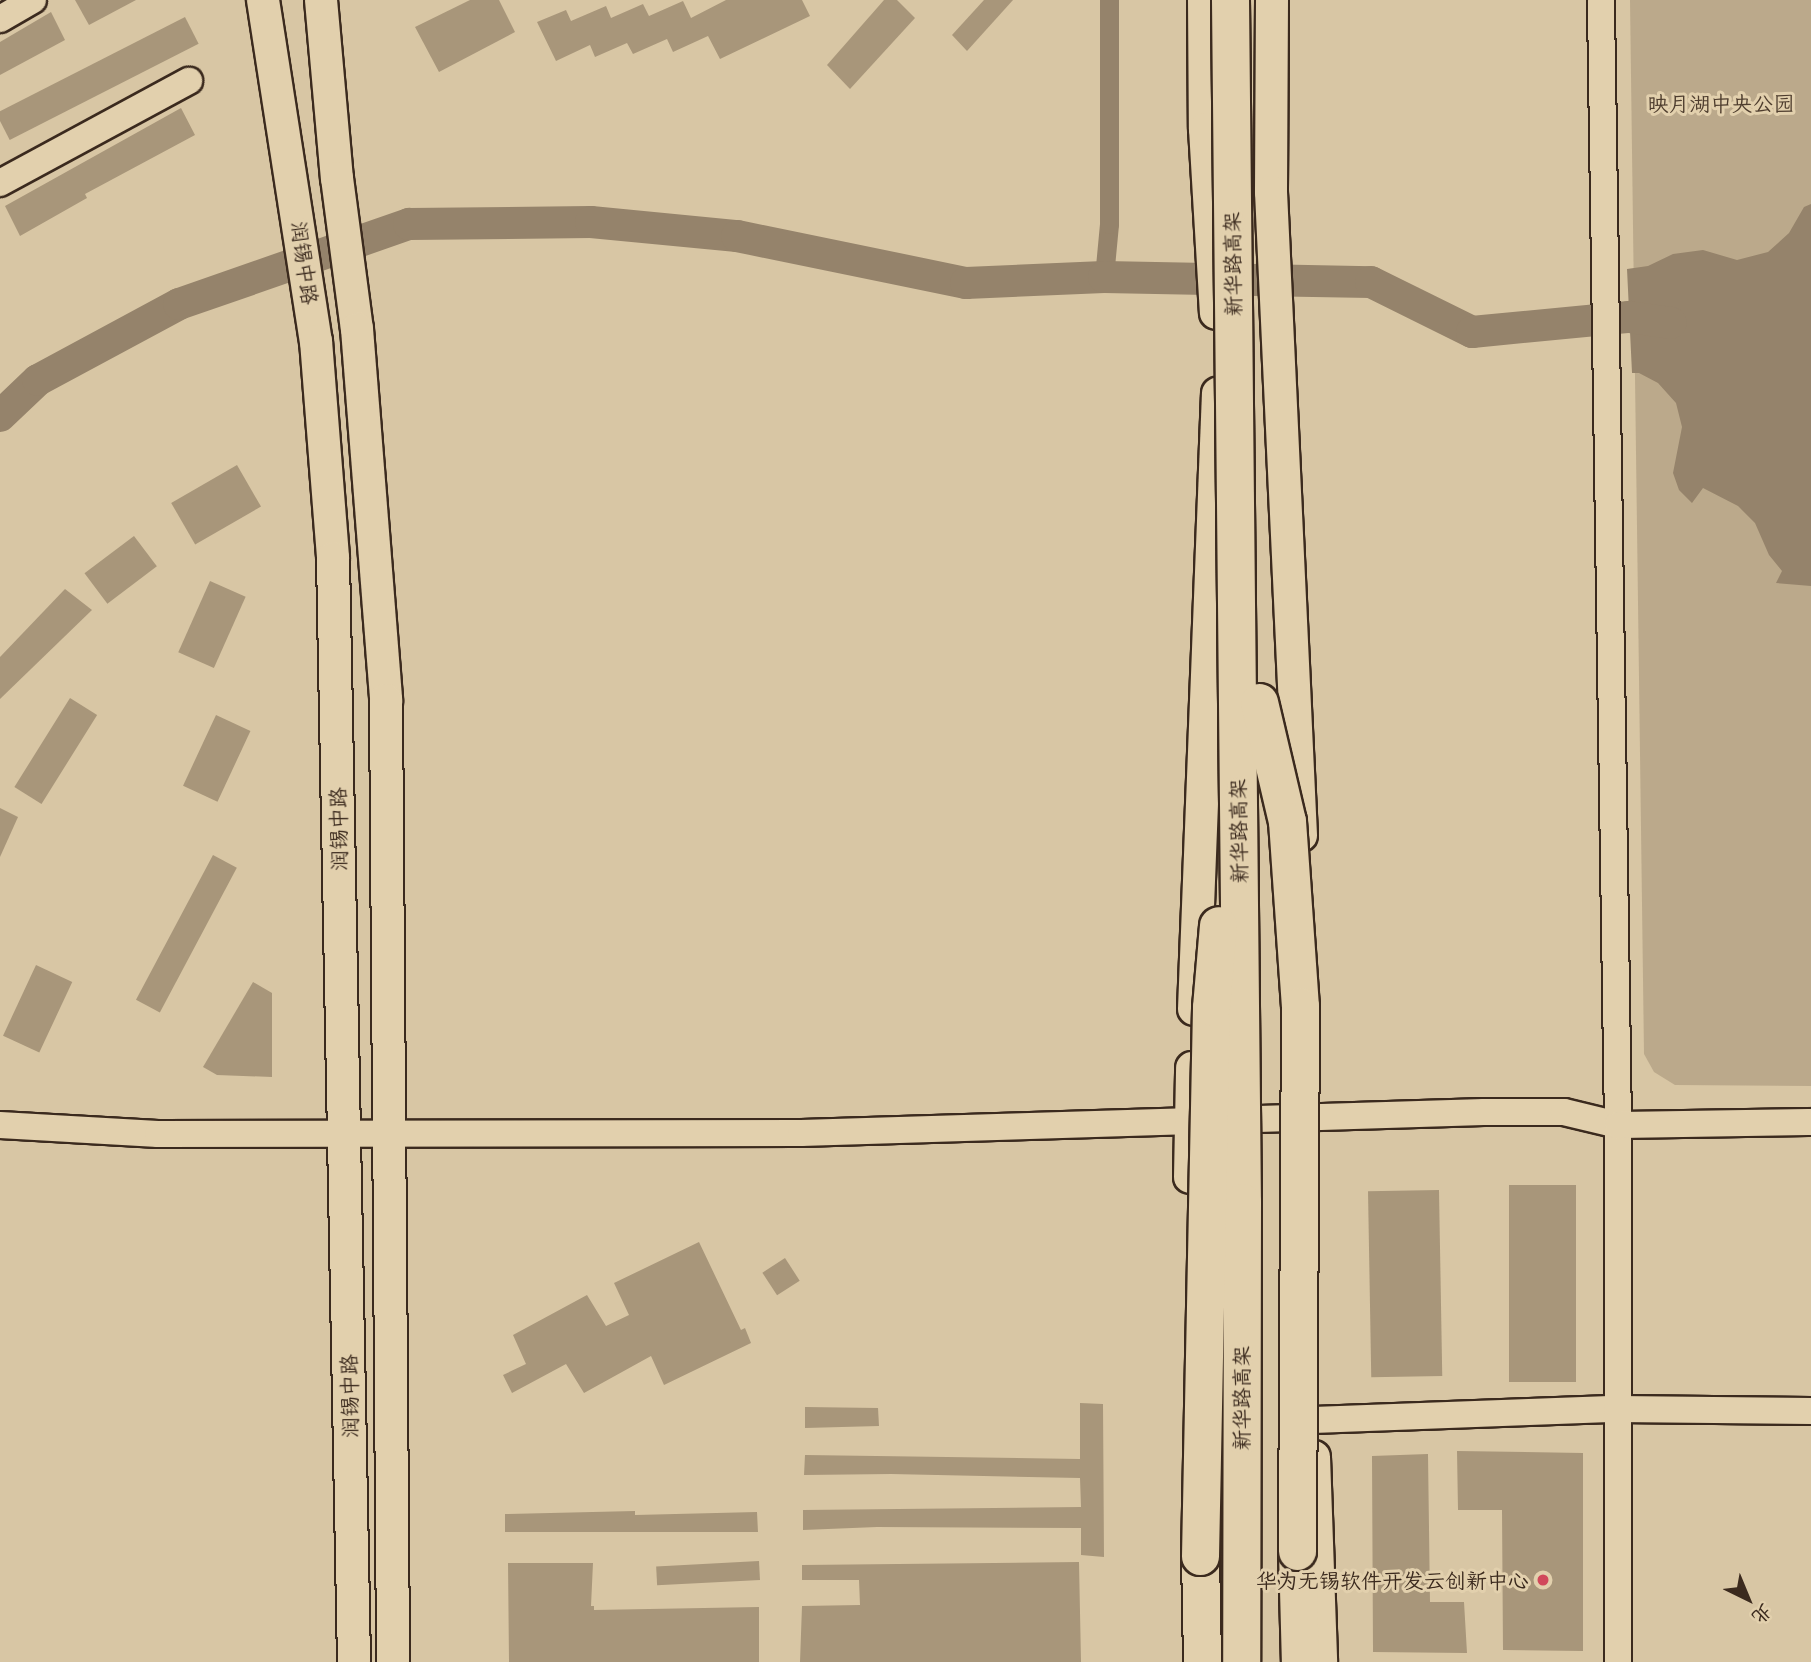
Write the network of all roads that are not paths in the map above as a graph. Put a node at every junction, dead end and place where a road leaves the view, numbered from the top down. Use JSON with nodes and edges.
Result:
{"nodes":[{"id":1,"x":33,"y":0,"type":"edge"},
{"id":2,"x":263,"y":0,"type":"edge"},
{"id":3,"x":321,"y":0,"type":"edge"},
{"id":4,"x":1204,"y":0,"type":"edge"},
{"id":5,"x":1230,"y":0,"type":"edge"},
{"id":6,"x":1256,"y":0,"type":"edge"},
{"id":7,"x":1272,"y":0,"type":"edge"},
{"id":8,"x":1601,"y":0,"type":"edge"},
{"id":9,"x":0,"y":19,"type":"edge"},
{"id":10,"x":189,"y":81,"type":"dead end"},
{"id":11,"x":0,"y":183,"type":"edge"},
{"id":12,"x":1248,"y":700,"type":"junction"},
{"id":13,"x":1315,"y":1116,"type":"junction"},
{"id":14,"x":1190,"y":1119,"type":"junction"},
{"id":15,"x":1811,"y":1122,"type":"edge"},
{"id":16,"x":0,"y":1125,"type":"edge"},
{"id":17,"x":1618,"y":1125,"type":"junction"},
{"id":18,"x":344,"y":1135,"type":"junction"},
{"id":19,"x":390,"y":1135,"type":"junction"},
{"id":20,"x":1617,"y":1409,"type":"junction"},
{"id":21,"x":1811,"y":1411,"type":"edge"},
{"id":22,"x":1313,"y":1420,"type":"junction"},
{"id":23,"x":354,"y":1662,"type":"edge"},
{"id":24,"x":393,"y":1662,"type":"edge"},
{"id":25,"x":1184,"y":1662,"type":"edge"},
{"id":26,"x":1202,"y":1662,"type":"edge"},
{"id":27,"x":1241,"y":1662,"type":"edge"},
{"id":28,"x":1265,"y":1662,"type":"edge"},
{"id":29,"x":1300,"y":1662,"type":"edge"},
{"id":30,"x":1321,"y":1662,"type":"edge"},
{"id":31,"x":1618,"y":1662,"type":"edge"}],
"edges":[{"from":1,"to":9,"type":"street"},
{"from":2,"to":18,"type":"main road","name":"润锡中路"},
{"from":3,"to":19,"type":"main road","name":"润锡中路"},
{"from":4,"to":14,"type":"main road"},
{"from":5,"to":12,"type":"highway","name":"新华路高架","bridge":true},
{"from":6,"to":12,"type":"highway","name":"新华路高架"},
{"from":7,"to":13,"type":"main road"},
{"from":8,"to":17,"type":"street"},
{"from":10,"to":11,"type":"street"},
{"from":12,"to":26,"type":"highway","bridge":true},
{"from":12,"to":27,"type":"highway","name":"新华路高架","bridge":true},
{"from":12,"to":28,"type":"highway","name":"新华路高架","bridge":true},
{"from":12,"to":29,"type":"highway","bridge":true},
{"from":13,"to":14,"type":"street"},
{"from":13,"to":17,"type":"street"},
{"from":13,"to":22,"type":"main road"},
{"from":14,"to":19,"type":"street"},
{"from":14,"to":25,"type":"main road"},
{"from":15,"to":17,"type":"street"},
{"from":16,"to":18,"type":"street"},
{"from":17,"to":20,"type":"street"},
{"from":18,"to":19,"type":"street"},
{"from":18,"to":23,"type":"main road","name":"润锡中路"},
{"from":19,"to":24,"type":"main road","name":"润锡中路"},
{"from":20,"to":21,"type":"street"},
{"from":20,"to":22,"type":"street"},
{"from":20,"to":31,"type":"street"},
{"from":22,"to":30,"type":"main road"}]}
